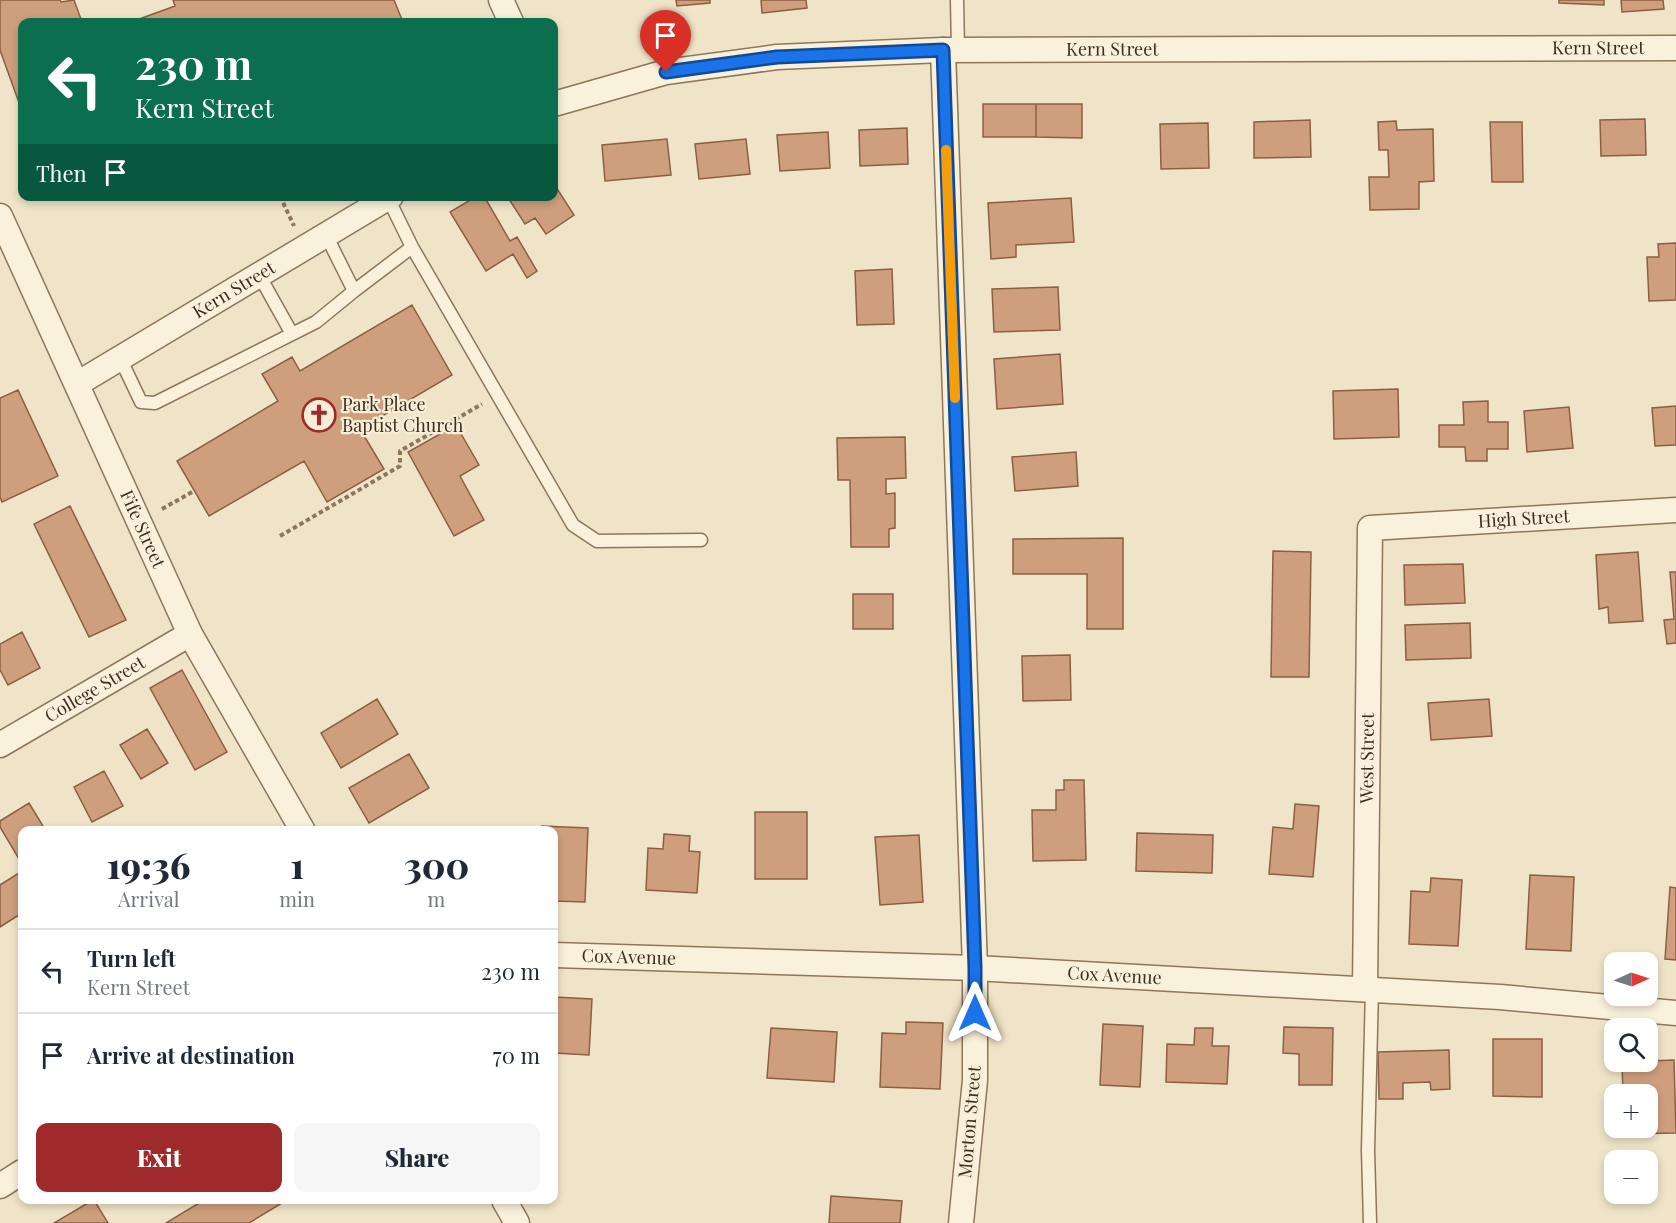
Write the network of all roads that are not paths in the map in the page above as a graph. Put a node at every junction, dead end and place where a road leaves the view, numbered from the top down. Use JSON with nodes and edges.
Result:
{"nodes":[{"id":1,"x":501,"y":0,"type":"edge"},
{"id":2,"x":957,"y":0,"type":"edge"},
{"id":3,"x":509,"y":18,"type":"edge"},
{"id":4,"x":1676,"y":48,"type":"edge"},
{"id":5,"x":950,"y":50,"type":"junction"},
{"id":6,"x":558,"y":103,"type":"edge"},
{"id":7,"x":383,"y":201,"type":"edge"},
{"id":8,"x":392,"y":201,"type":"edge"},
{"id":9,"x":0,"y":216,"type":"edge"},
{"id":10,"x":326,"y":235,"type":"junction"},
{"id":11,"x":412,"y":247,"type":"junction"},
{"id":12,"x":258,"y":275,"type":"junction"},
{"id":13,"x":354,"y":291,"type":"junction"},
{"id":14,"x":292,"y":334,"type":"junction"},
{"id":15,"x":120,"y":358,"type":"junction"},
{"id":16,"x":76,"y":384,"type":"junction"},
{"id":17,"x":1676,"y":510,"type":"edge"},
{"id":18,"x":1370,"y":528,"type":"joint"},
{"id":19,"x":700,"y":540,"type":"dead end"},
{"id":20,"x":190,"y":634,"type":"junction"},
{"id":21,"x":0,"y":746,"type":"edge"},
{"id":22,"x":300,"y":826,"type":"edge"},
{"id":23,"x":558,"y":955,"type":"edge"},
{"id":24,"x":975,"y":968,"type":"junction"},
{"id":25,"x":1368,"y":989,"type":"junction"},
{"id":26,"x":1676,"y":1012,"type":"edge"},
{"id":27,"x":18,"y":1175,"type":"edge"},
{"id":28,"x":0,"y":1186,"type":"edge"},
{"id":29,"x":506,"y":1204,"type":"edge"},
{"id":30,"x":517,"y":1223,"type":"edge"},
{"id":31,"x":961,"y":1223,"type":"edge"},
{"id":32,"x":1370,"y":1223,"type":"edge"}],
"edges":[{"from":1,"to":3,"type":"street"},
{"from":2,"to":5,"type":"lane"},
{"from":4,"to":5,"type":"street","name":"Kern Street"},
{"from":5,"to":6,"type":"street","name":"Kern Street"},
{"from":5,"to":24,"type":"street","name":"Morton Street"},
{"from":7,"to":10,"type":"street","name":"Kern Street"},
{"from":8,"to":11,"type":"lane"},
{"from":9,"to":16,"type":"street","name":"Fife Street"},
{"from":10,"to":12,"type":"street","name":"Kern Street"},
{"from":10,"to":13,"type":"lane"},
{"from":11,"to":13,"type":"lane"},
{"from":11,"to":19,"type":"lane"},
{"from":12,"to":14,"type":"lane"},
{"from":12,"to":15,"type":"street","name":"Kern Street"},
{"from":13,"to":14,"type":"lane"},
{"from":14,"to":15,"type":"lane"},
{"from":15,"to":16,"type":"street","name":"Kern Street"},
{"from":16,"to":20,"type":"street","name":"Fife Street"},
{"from":17,"to":18,"type":"street","name":"High Street"},
{"from":18,"to":25,"type":"street","name":"West Street"},
{"from":20,"to":21,"type":"street","name":"College Street"},
{"from":20,"to":22,"type":"street","name":"Fife Street"},
{"from":23,"to":24,"type":"street","name":"Cox Avenue"},
{"from":24,"to":25,"type":"street","name":"Cox Avenue"},
{"from":24,"to":31,"type":"street","name":"Morton Street"},
{"from":25,"to":26,"type":"street","name":"Cox Avenue"},
{"from":25,"to":32,"type":"lane"},
{"from":27,"to":28,"type":"street"},
{"from":29,"to":30,"type":"street"}]}
